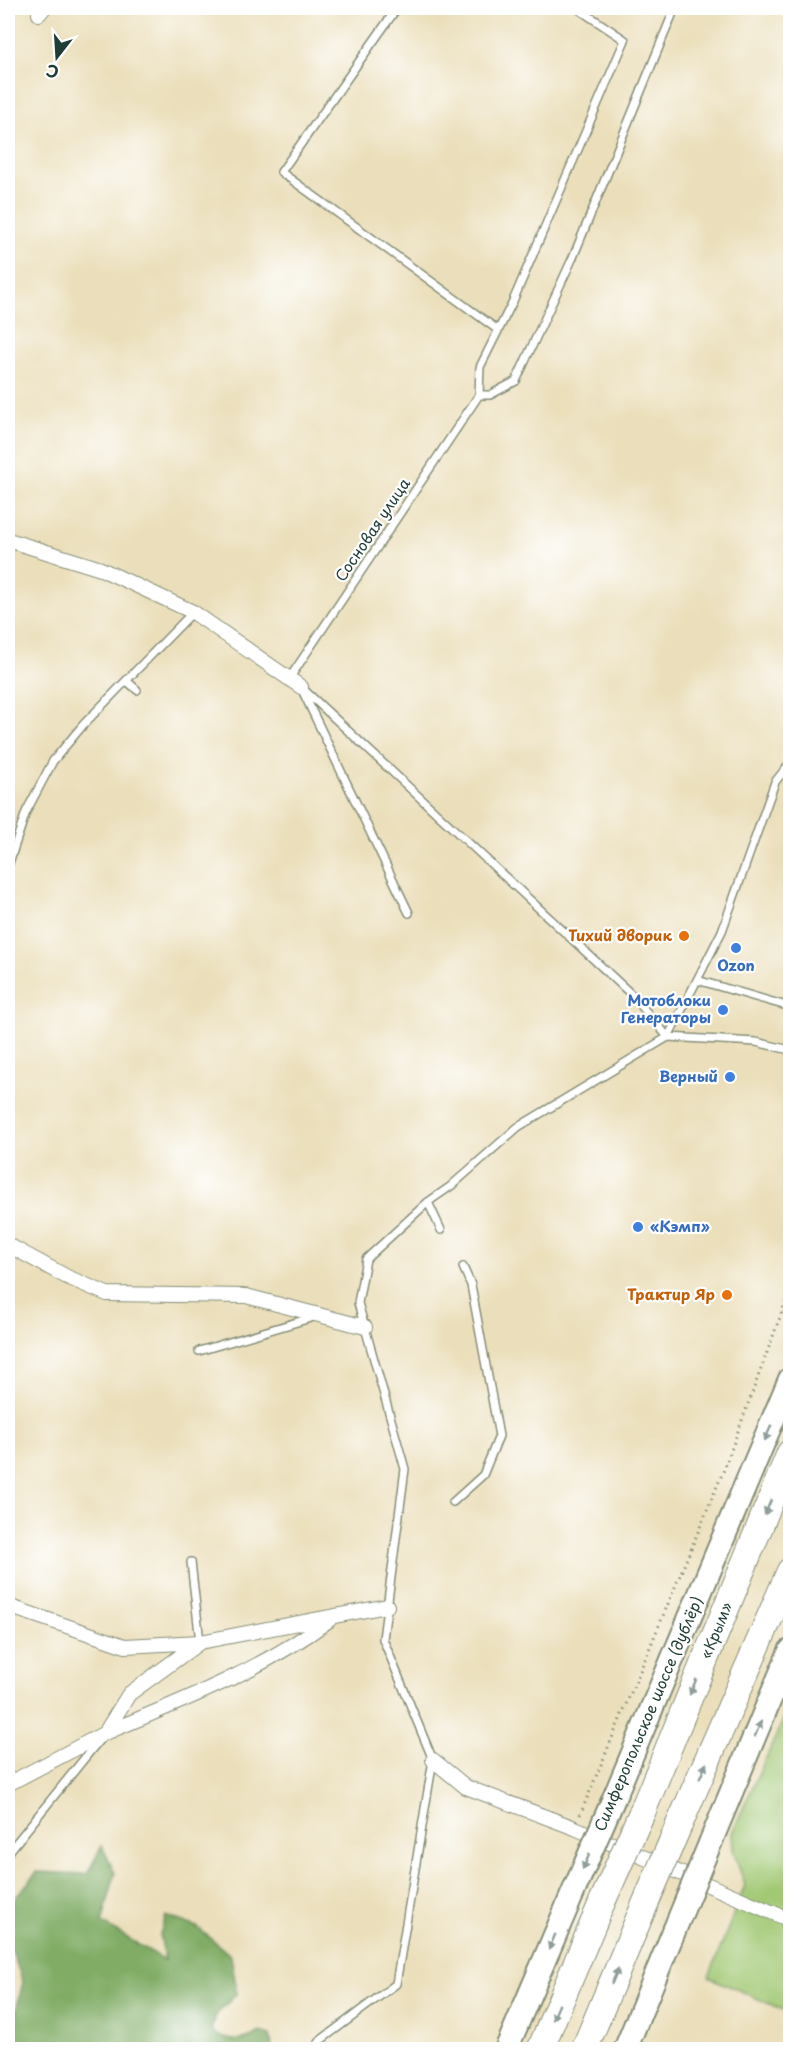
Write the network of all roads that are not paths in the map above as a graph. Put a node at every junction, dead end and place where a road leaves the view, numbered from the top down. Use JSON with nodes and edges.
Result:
{"nodes":[{"id":1,"x":397,"y":8,"type":"edge"},
{"id":2,"x":577,"y":8,"type":"edge"},
{"id":3,"x":675,"y":8,"type":"edge"},
{"id":4,"x":498,"y":330,"type":"junction"},
{"id":5,"x":479,"y":395,"type":"junction"},
{"id":6,"x":8,"y":540,"type":"edge"},
{"id":7,"x":193,"y":612,"type":"junction"},
{"id":8,"x":127,"y":681,"type":"junction"},
{"id":9,"x":295,"y":683,"type":"junction"},
{"id":10,"x":137,"y":690,"type":"dead end"},
{"id":11,"x":790,"y":763,"type":"edge"},
{"id":12,"x":8,"y":866,"type":"edge"},
{"id":13,"x":409,"y":914,"type":"dead end"},
{"id":14,"x":697,"y":980,"type":"junction"},
{"id":15,"x":790,"y":1007,"type":"edge"},
{"id":16,"x":668,"y":1037,"type":"junction"},
{"id":17,"x":790,"y":1050,"type":"edge"},
{"id":18,"x":428,"y":1202,"type":"junction"},
{"id":19,"x":441,"y":1230,"type":"dead end"},
{"id":20,"x":8,"y":1245,"type":"edge"},
{"id":21,"x":463,"y":1268,"type":"dead end"},
{"id":22,"x":319,"y":1315,"type":"junction"},
{"id":23,"x":365,"y":1327,"type":"junction"},
{"id":24,"x":199,"y":1351,"type":"dead end"},
{"id":25,"x":790,"y":1379,"type":"edge"},
{"id":26,"x":790,"y":1453,"type":"edge"},
{"id":27,"x":453,"y":1502,"type":"dead end"},
{"id":28,"x":191,"y":1562,"type":"dead end"},
{"id":29,"x":790,"y":1571,"type":"edge"},
{"id":30,"x":8,"y":1606,"type":"edge"},
{"id":31,"x":387,"y":1606,"type":"junction"},
{"id":32,"x":333,"y":1617,"type":"junction"},
{"id":33,"x":200,"y":1642,"type":"junction"},
{"id":34,"x":790,"y":1651,"type":"edge"},
{"id":35,"x":105,"y":1733,"type":"junction"},
{"id":36,"x":433,"y":1760,"type":"junction"},
{"id":37,"x":8,"y":1784,"type":"edge"},
{"id":38,"x":8,"y":1853,"type":"edge"},
{"id":39,"x":790,"y":1920,"type":"edge"},
{"id":40,"x":314,"y":2049,"type":"edge"},
{"id":41,"x":506,"y":2049,"type":"edge"},
{"id":42,"x":540,"y":2049,"type":"edge"},
{"id":43,"x":584,"y":2049,"type":"edge"},
{"id":44,"x":625,"y":2049,"type":"edge"}],
"edges":[{"from":1,"to":4,"type":"lane"},
{"from":2,"to":4,"type":"lane"},
{"from":3,"to":5,"type":"lane"},
{"from":4,"to":5,"type":"lane"},
{"from":5,"to":9,"type":"lane","name":"Сосновая улица"},
{"from":6,"to":7,"type":"street"},
{"from":7,"to":8,"type":"lane"},
{"from":7,"to":9,"type":"street"},
{"from":8,"to":10,"type":"lane"},
{"from":8,"to":12,"type":"lane"},
{"from":9,"to":13,"type":"lane"},
{"from":9,"to":16,"type":"lane"},
{"from":11,"to":14,"type":"lane"},
{"from":14,"to":15,"type":"lane"},
{"from":14,"to":16,"type":"lane"},
{"from":16,"to":17,"type":"lane"},
{"from":16,"to":18,"type":"lane"},
{"from":18,"to":19,"type":"lane"},
{"from":18,"to":23,"type":"lane"},
{"from":20,"to":22,"type":"street"},
{"from":21,"to":27,"type":"lane"},
{"from":22,"to":23,"type":"street"},
{"from":22,"to":24,"type":"lane"},
{"from":23,"to":31,"type":"lane"},
{"from":25,"to":41,"type":"main road","name":"Симферопольское шоссе (дублёр)","one_way":true,"bridge":true},
{"from":26,"to":42,"type":"highway","name":"«Крым»","one_way":true,"bridge":true},
{"from":28,"to":33,"type":"lane"},
{"from":43,"to":29,"type":"highway","one_way":true,"bridge":true},
{"from":30,"to":33,"type":"street"},
{"from":31,"to":32,"type":"street"},
{"from":31,"to":36,"type":"lane"},
{"from":32,"to":33,"type":"street"},
{"from":32,"to":35,"type":"street"},
{"from":33,"to":35,"type":"street"},
{"from":44,"to":34,"type":"main road","one_way":true,"bridge":true},
{"from":35,"to":37,"type":"street"},
{"from":35,"to":38,"type":"lane"},
{"from":36,"to":39,"type":"street"},
{"from":36,"to":40,"type":"lane"}]}
